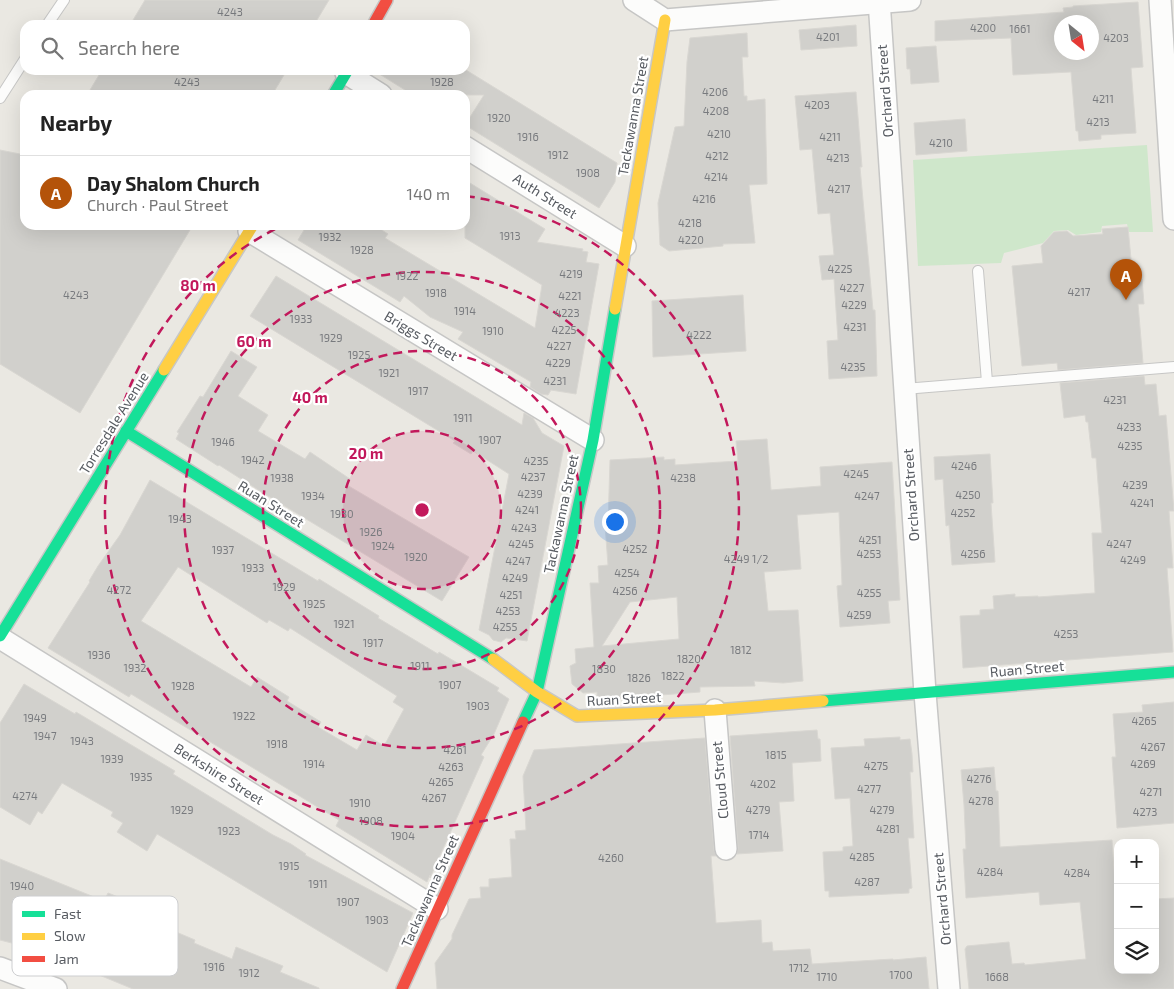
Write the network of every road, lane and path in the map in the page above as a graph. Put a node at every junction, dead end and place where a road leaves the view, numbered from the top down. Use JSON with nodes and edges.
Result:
{"nodes":[{"id":1,"x":64,"y":0,"type":"edge"},
{"id":2,"x":387,"y":0,"type":"edge"},
{"id":3,"x":634,"y":0,"type":"edge"},
{"id":4,"x":910,"y":0,"type":"edge"},
{"id":5,"x":1160,"y":0,"type":"edge"},
{"id":6,"x":879,"y":1,"type":"edge"},
{"id":7,"x":50,"y":20,"type":"edge"},
{"id":8,"x":376,"y":20,"type":"edge"},
{"id":9,"x":665,"y":20,"type":"junction"},
{"id":10,"x":20,"y":67,"type":"edge"},
{"id":11,"x":345,"y":75,"type":"edge"},
{"id":12,"x":351,"y":75,"type":"edge"},
{"id":13,"x":335,"y":90,"type":"edge"},
{"id":14,"x":374,"y":90,"type":"edge"},
{"id":15,"x":0,"y":98,"type":"edge"},
{"id":16,"x":470,"y":150,"type":"edge"},
{"id":17,"x":1174,"y":219,"type":"edge"},
{"id":18,"x":250,"y":230,"type":"edge"},
{"id":19,"x":254,"y":230,"type":"edge"},
{"id":20,"x":625,"y":246,"type":"junction"},
{"id":21,"x":978,"y":271,"type":"dead end"},
{"id":22,"x":1174,"y":367,"type":"edge"},
{"id":23,"x":987,"y":382,"type":"junction"},
{"id":24,"x":904,"y":389,"type":"junction"},
{"id":25,"x":126,"y":431,"type":"junction"},
{"id":26,"x":593,"y":440,"type":"junction"},
{"id":27,"x":0,"y":637,"type":"edge"},
{"id":28,"x":1174,"y":672,"type":"edge"},
{"id":29,"x":537,"y":692,"type":"junction"},
{"id":30,"x":925,"y":693,"type":"junction"},
{"id":31,"x":714,"y":710,"type":"junction"},
{"id":32,"x":726,"y":849,"type":"dead end"},
{"id":33,"x":437,"y":909,"type":"junction"},
{"id":34,"x":0,"y":968,"type":"edge"},
{"id":35,"x":12,"y":975,"type":"edge"},
{"id":36,"x":14,"y":976,"type":"edge"},
{"id":37,"x":28,"y":984,"type":"edge"},
{"id":38,"x":56,"y":989,"type":"edge"},
{"id":39,"x":402,"y":989,"type":"edge"},
{"id":40,"x":949,"y":989,"type":"edge"}],
"edges":[{"from":1,"to":7,"type":"lane"},
{"from":2,"to":8,"type":"street"},
{"from":3,"to":9,"type":"street"},
{"from":4,"to":6,"type":"street"},
{"from":5,"to":17,"type":"street"},
{"from":6,"to":9,"type":"street"},
{"from":6,"to":24,"type":"street","name":"Orchard Street"},
{"from":9,"to":20,"type":"street","name":"Tackawanna Street"},
{"from":10,"to":15,"type":"lane"},
{"from":11,"to":13,"type":"street"},
{"from":12,"to":14,"type":"street"},
{"from":16,"to":20,"type":"street","name":"Auth Street"},
{"from":18,"to":25,"type":"street","name":"Torresdale Avenue"},
{"from":19,"to":26,"type":"street","name":"Briggs Street"},
{"from":20,"to":26,"type":"street","name":"Tackawanna Street"},
{"from":21,"to":23,"type":"lane"},
{"from":22,"to":23,"type":"lane"},
{"from":23,"to":24,"type":"lane"},
{"from":24,"to":30,"type":"street","name":"Orchard Street"},
{"from":25,"to":27,"type":"street","name":"Torresdale Avenue"},
{"from":25,"to":29,"type":"street","name":"Ruan Street"},
{"from":26,"to":29,"type":"street","name":"Tackawanna Street"},
{"from":27,"to":33,"type":"street","name":"Berkshire Street"},
{"from":28,"to":30,"type":"street","name":"Ruan Street"},
{"from":29,"to":31,"type":"street","name":"Ruan Street"},
{"from":29,"to":33,"type":"street","name":"Tackawanna Street"},
{"from":30,"to":31,"type":"street","name":"Ruan Street"},
{"from":30,"to":40,"type":"street","name":"Orchard Street"},
{"from":31,"to":32,"type":"street","name":"Cloud Street"},
{"from":33,"to":39,"type":"street","name":"Tackawanna Street"},
{"from":34,"to":35,"type":"street"},
{"from":36,"to":37,"type":"street"},
{"from":37,"to":38,"type":"street"}]}
